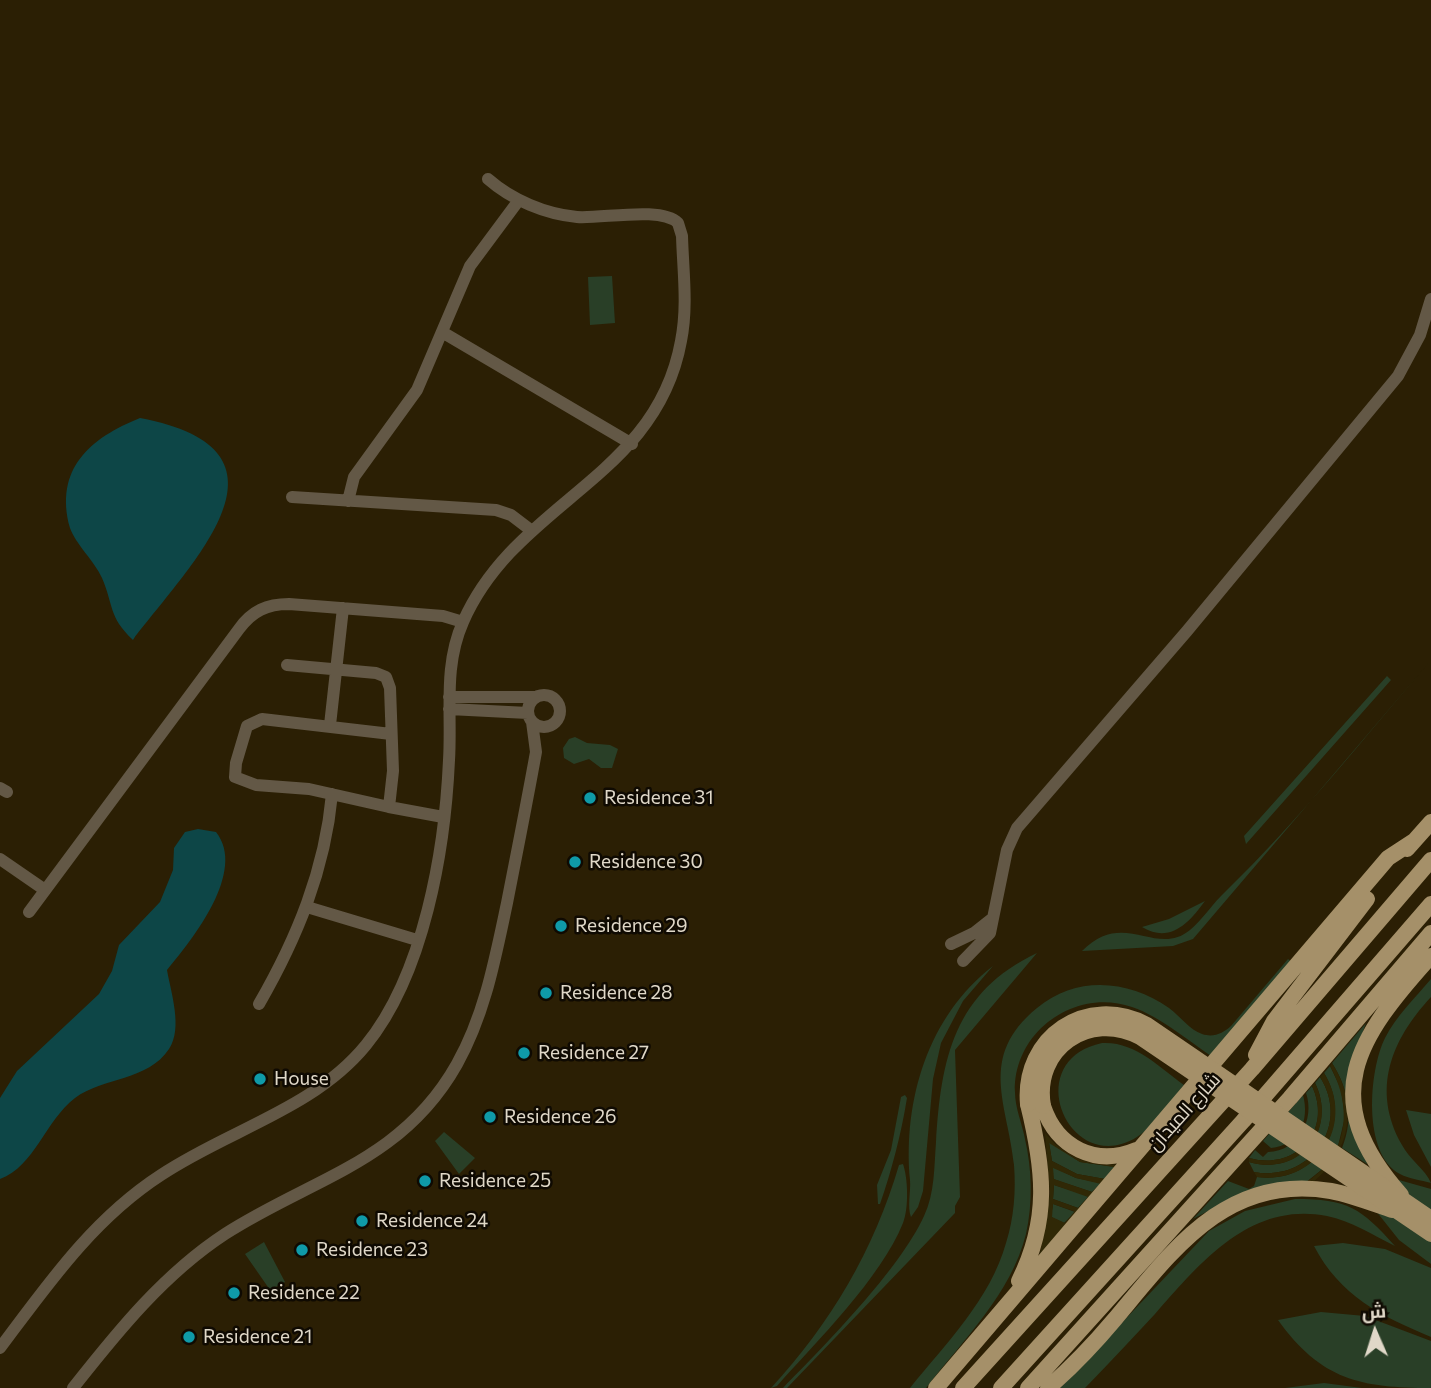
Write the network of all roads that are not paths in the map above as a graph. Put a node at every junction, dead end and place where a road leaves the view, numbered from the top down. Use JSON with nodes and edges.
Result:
{"nodes":[{"id":1,"x":488,"y":179,"type":"dead end"},
{"id":2,"x":520,"y":200,"type":"junction"},
{"id":3,"x":1431,"y":299,"type":"edge"},
{"id":4,"x":442,"y":332,"type":"junction"},
{"id":5,"x":632,"y":444,"type":"junction"},
{"id":6,"x":292,"y":497,"type":"dead end"},
{"id":7,"x":348,"y":501,"type":"junction"},
{"id":8,"x":532,"y":531,"type":"junction"},
{"id":9,"x":344,"y":608,"type":"junction"},
{"id":10,"x":463,"y":622,"type":"junction"},
{"id":11,"x":287,"y":665,"type":"dead end"},
{"id":12,"x":336,"y":670,"type":"junction"},
{"id":13,"x":535,"y":697,"type":"junction"},
{"id":14,"x":449,"y":704,"type":"junction"},
{"id":15,"x":483,"y":704,"type":"junction"},
{"id":16,"x":530,"y":718,"type":"junction"},
{"id":17,"x":330,"y":725,"type":"junction"},
{"id":18,"x":553,"y":725,"type":"junction"},
{"id":19,"x":391,"y":734,"type":"junction"},
{"id":20,"x":536,"y":752,"type":"junction"},
{"id":21,"x":332,"y":794,"type":"junction"},
{"id":22,"x":389,"y":807,"type":"junction"},
{"id":23,"x":443,"y":817,"type":"junction"},
{"id":24,"x":1431,"y":822,"type":"edge"},
{"id":25,"x":1414,"y":841,"type":"junction"},
{"id":26,"x":0,"y":859,"type":"edge"},
{"id":27,"x":1431,"y":860,"type":"edge"},
{"id":28,"x":45,"y":890,"type":"junction"},
{"id":29,"x":1431,"y":904,"type":"edge"},
{"id":30,"x":307,"y":906,"type":"junction"},
{"id":31,"x":29,"y":912,"type":"dead end"},
{"id":32,"x":993,"y":918,"type":"junction"},
{"id":33,"x":1431,"y":933,"type":"edge"},
{"id":34,"x":417,"y":940,"type":"junction"},
{"id":35,"x":951,"y":944,"type":"dead end"},
{"id":36,"x":963,"y":961,"type":"dead end"},
{"id":37,"x":1427,"y":961,"type":"edge"},
{"id":38,"x":259,"y":1004,"type":"dead end"},
{"id":39,"x":1252,"y":1069,"type":"junction"},
{"id":40,"x":1036,"y":1105,"type":"junction"},
{"id":41,"x":1139,"y":1149,"type":"junction"},
{"id":42,"x":1405,"y":1209,"type":"junction"},
{"id":43,"x":1431,"y":1219,"type":"edge"},
{"id":44,"x":1431,"y":1234,"type":"edge"},
{"id":45,"x":1009,"y":1301,"type":"junction"},
{"id":46,"x":0,"y":1348,"type":"edge"},
{"id":47,"x":73,"y":1388,"type":"edge"},
{"id":48,"x":936,"y":1388,"type":"edge"},
{"id":49,"x":963,"y":1388,"type":"edge"},
{"id":50,"x":1001,"y":1388,"type":"edge"},
{"id":51,"x":1028,"y":1388,"type":"edge"},
{"id":52,"x":1048,"y":1388,"type":"edge"}],
"edges":[{"from":1,"to":2,"type":"street"},
{"from":2,"to":4,"type":"street"},
{"from":2,"to":5,"type":"street"},
{"from":3,"to":32,"type":"street"},
{"from":4,"to":5,"type":"street"},
{"from":4,"to":7,"type":"street"},
{"from":5,"to":8,"type":"street"},
{"from":6,"to":7,"type":"street"},
{"from":7,"to":8,"type":"street"},
{"from":8,"to":10,"type":"street"},
{"from":9,"to":10,"type":"street"},
{"from":9,"to":12,"type":"street"},
{"from":9,"to":28,"type":"street"},
{"from":10,"to":14,"type":"street"},
{"from":11,"to":12,"type":"street"},
{"from":12,"to":17,"type":"street"},
{"from":12,"to":19,"type":"street"},
{"from":13,"to":15,"type":"street"},
{"from":13,"to":16,"type":"street"},
{"from":13,"to":18,"type":"street"},
{"from":14,"to":15,"type":"street"},
{"from":14,"to":23,"type":"street"},
{"from":15,"to":16,"type":"street"},
{"from":16,"to":18,"type":"street"},
{"from":16,"to":20,"type":"street"},
{"from":17,"to":19,"type":"street"},
{"from":17,"to":21,"type":"street"},
{"from":18,"to":20,"type":"street"},
{"from":19,"to":22,"type":"street"},
{"from":20,"to":47,"type":"street"},
{"from":21,"to":22,"type":"street"},
{"from":21,"to":30,"type":"street"},
{"from":22,"to":23,"type":"street"},
{"from":23,"to":34,"type":"street"},
{"from":24,"to":25,"type":"main road"},
{"from":25,"to":39,"type":"main road"},
{"from":25,"to":41,"type":"main road"},
{"from":26,"to":28,"type":"street"},
{"from":27,"to":39,"type":"main road","name":"شارع الميدان"},
{"from":28,"to":31,"type":"street"},
{"from":29,"to":50,"type":"main road"},
{"from":30,"to":34,"type":"street"},
{"from":30,"to":38,"type":"street"},
{"from":32,"to":35,"type":"street"},
{"from":32,"to":36,"type":"street"},
{"from":33,"to":51,"type":"main road"},
{"from":34,"to":46,"type":"street"},
{"from":37,"to":42,"type":"main road","bridge":true},
{"from":39,"to":49,"type":"main road","name":"شارع الميدان"},
{"from":40,"to":41,"type":"main road"},
{"from":40,"to":42,"type":"main road","bridge":true},
{"from":40,"to":45,"type":"main road"},
{"from":41,"to":45,"type":"main road"},
{"from":42,"to":43,"type":"main road","bridge":true},
{"from":42,"to":44,"type":"main road","bridge":true},
{"from":42,"to":52,"type":"main road","bridge":true},
{"from":45,"to":48,"type":"main road"}]}
